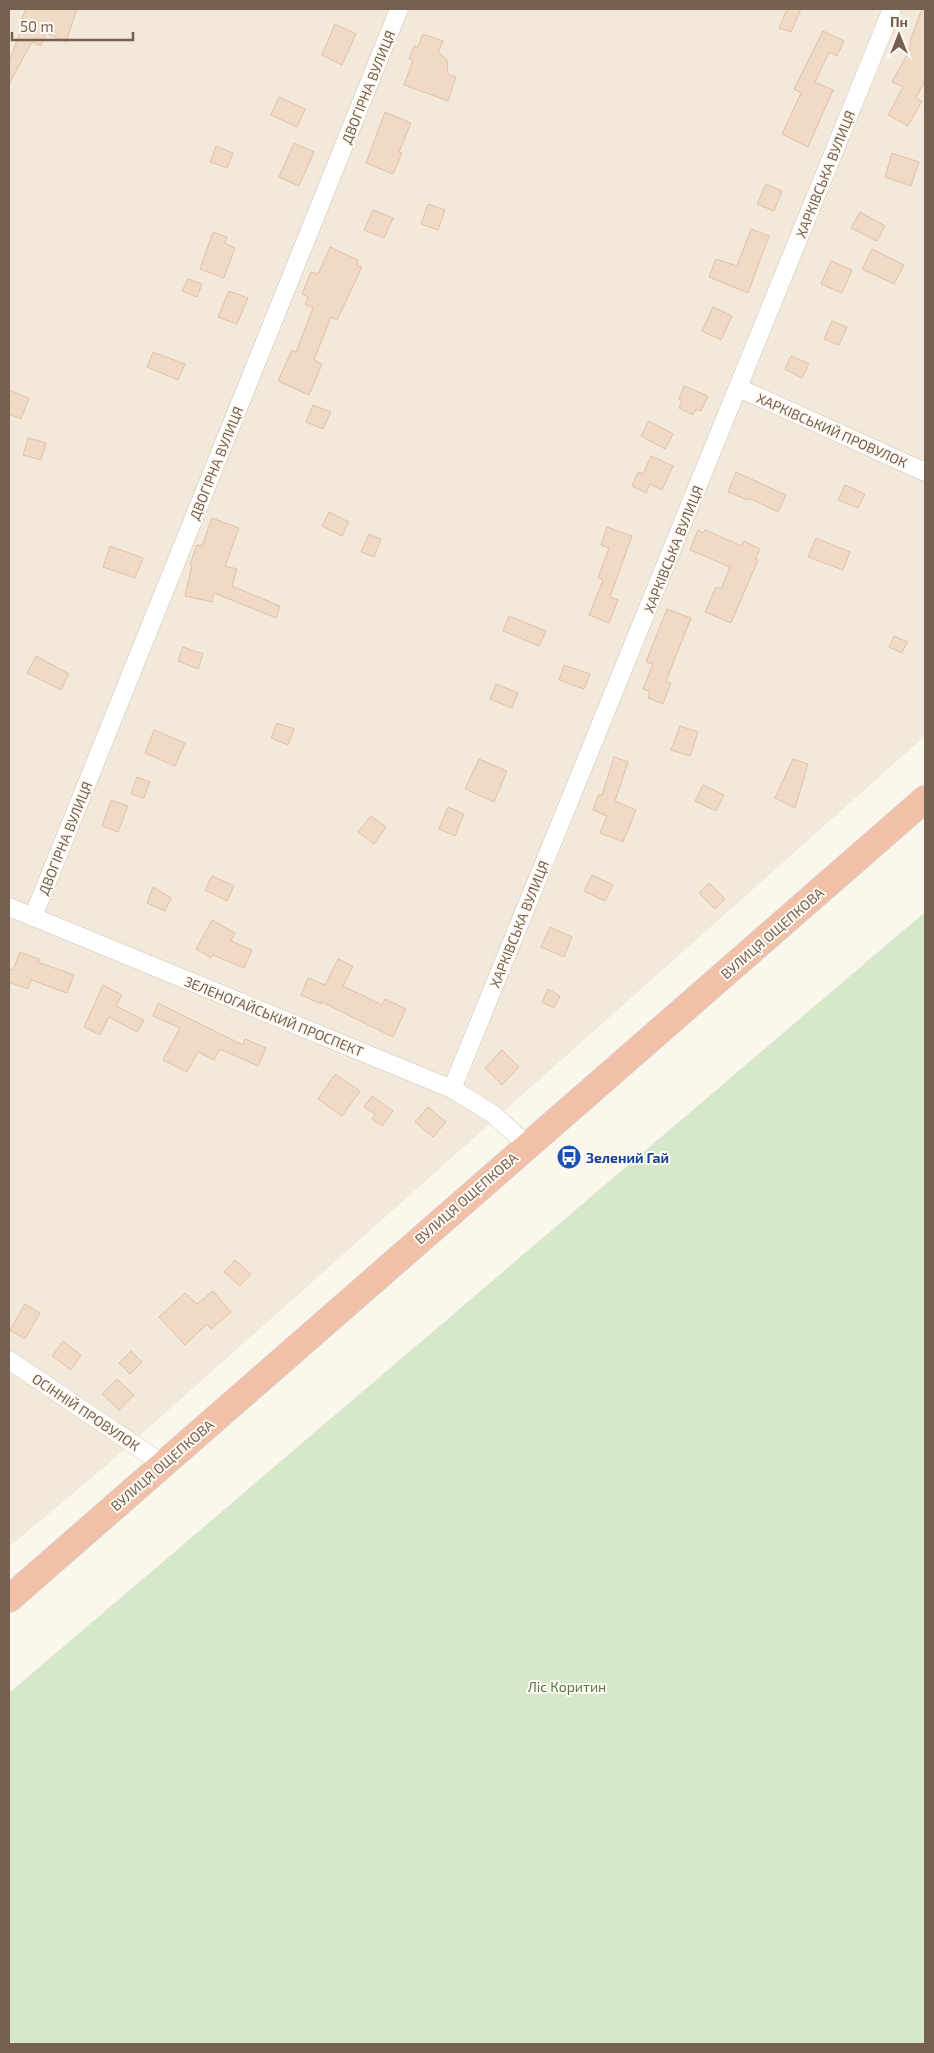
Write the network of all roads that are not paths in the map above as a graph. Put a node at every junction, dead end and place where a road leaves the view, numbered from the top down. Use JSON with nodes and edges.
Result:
{"nodes":[{"id":1,"x":399,"y":9,"type":"edge"},
{"id":2,"x":892,"y":9,"type":"edge"},
{"id":3,"x":739,"y":388,"type":"junction"},
{"id":4,"x":925,"y":472,"type":"edge"},
{"id":5,"x":925,"y":800,"type":"edge"},
{"id":6,"x":9,"y":907,"type":"edge"},
{"id":7,"x":33,"y":917,"type":"junction"},
{"id":8,"x":452,"y":1089,"type":"junction"},
{"id":9,"x":527,"y":1145,"type":"junction"},
{"id":10,"x":9,"y":1360,"type":"edge"},
{"id":11,"x":162,"y":1464,"type":"junction"},
{"id":12,"x":9,"y":1599,"type":"edge"}],
"edges":[{"from":1,"to":7,"type":"street","name":"ДВОГІРНА ВУЛИЦЯ"},
{"from":2,"to":3,"type":"street","name":"ХАРКІВСЬКА ВУЛИЦЯ"},
{"from":3,"to":4,"type":"street","name":"ХАРКІВСЬКИЙ ПРОВУЛОК"},
{"from":3,"to":8,"type":"street","name":"ХАРКІВСЬКА ВУЛИЦЯ"},
{"from":5,"to":9,"type":"highway","name":"ВУЛИЦЯ ОЩЕПКОВА"},
{"from":6,"to":7,"type":"street","name":"ЗЕЛЕНОГАЙСЬКИЙ ПРОСПЕКТ"},
{"from":7,"to":8,"type":"street","name":"ЗЕЛЕНОГАЙСЬКИЙ ПРОСПЕКТ"},
{"from":8,"to":9,"type":"street","name":"ЗЕЛЕНОГАЙСЬКИЙ ПРОСПЕКТ"},
{"from":9,"to":11,"type":"highway","name":"ВУЛИЦЯ ОЩЕПКОВА"},
{"from":10,"to":11,"type":"street","name":"ОСІННІЙ ПРОВУЛОК"},
{"from":11,"to":12,"type":"highway","name":"ВУЛИЦЯ ОЩЕПКОВА"}]}
